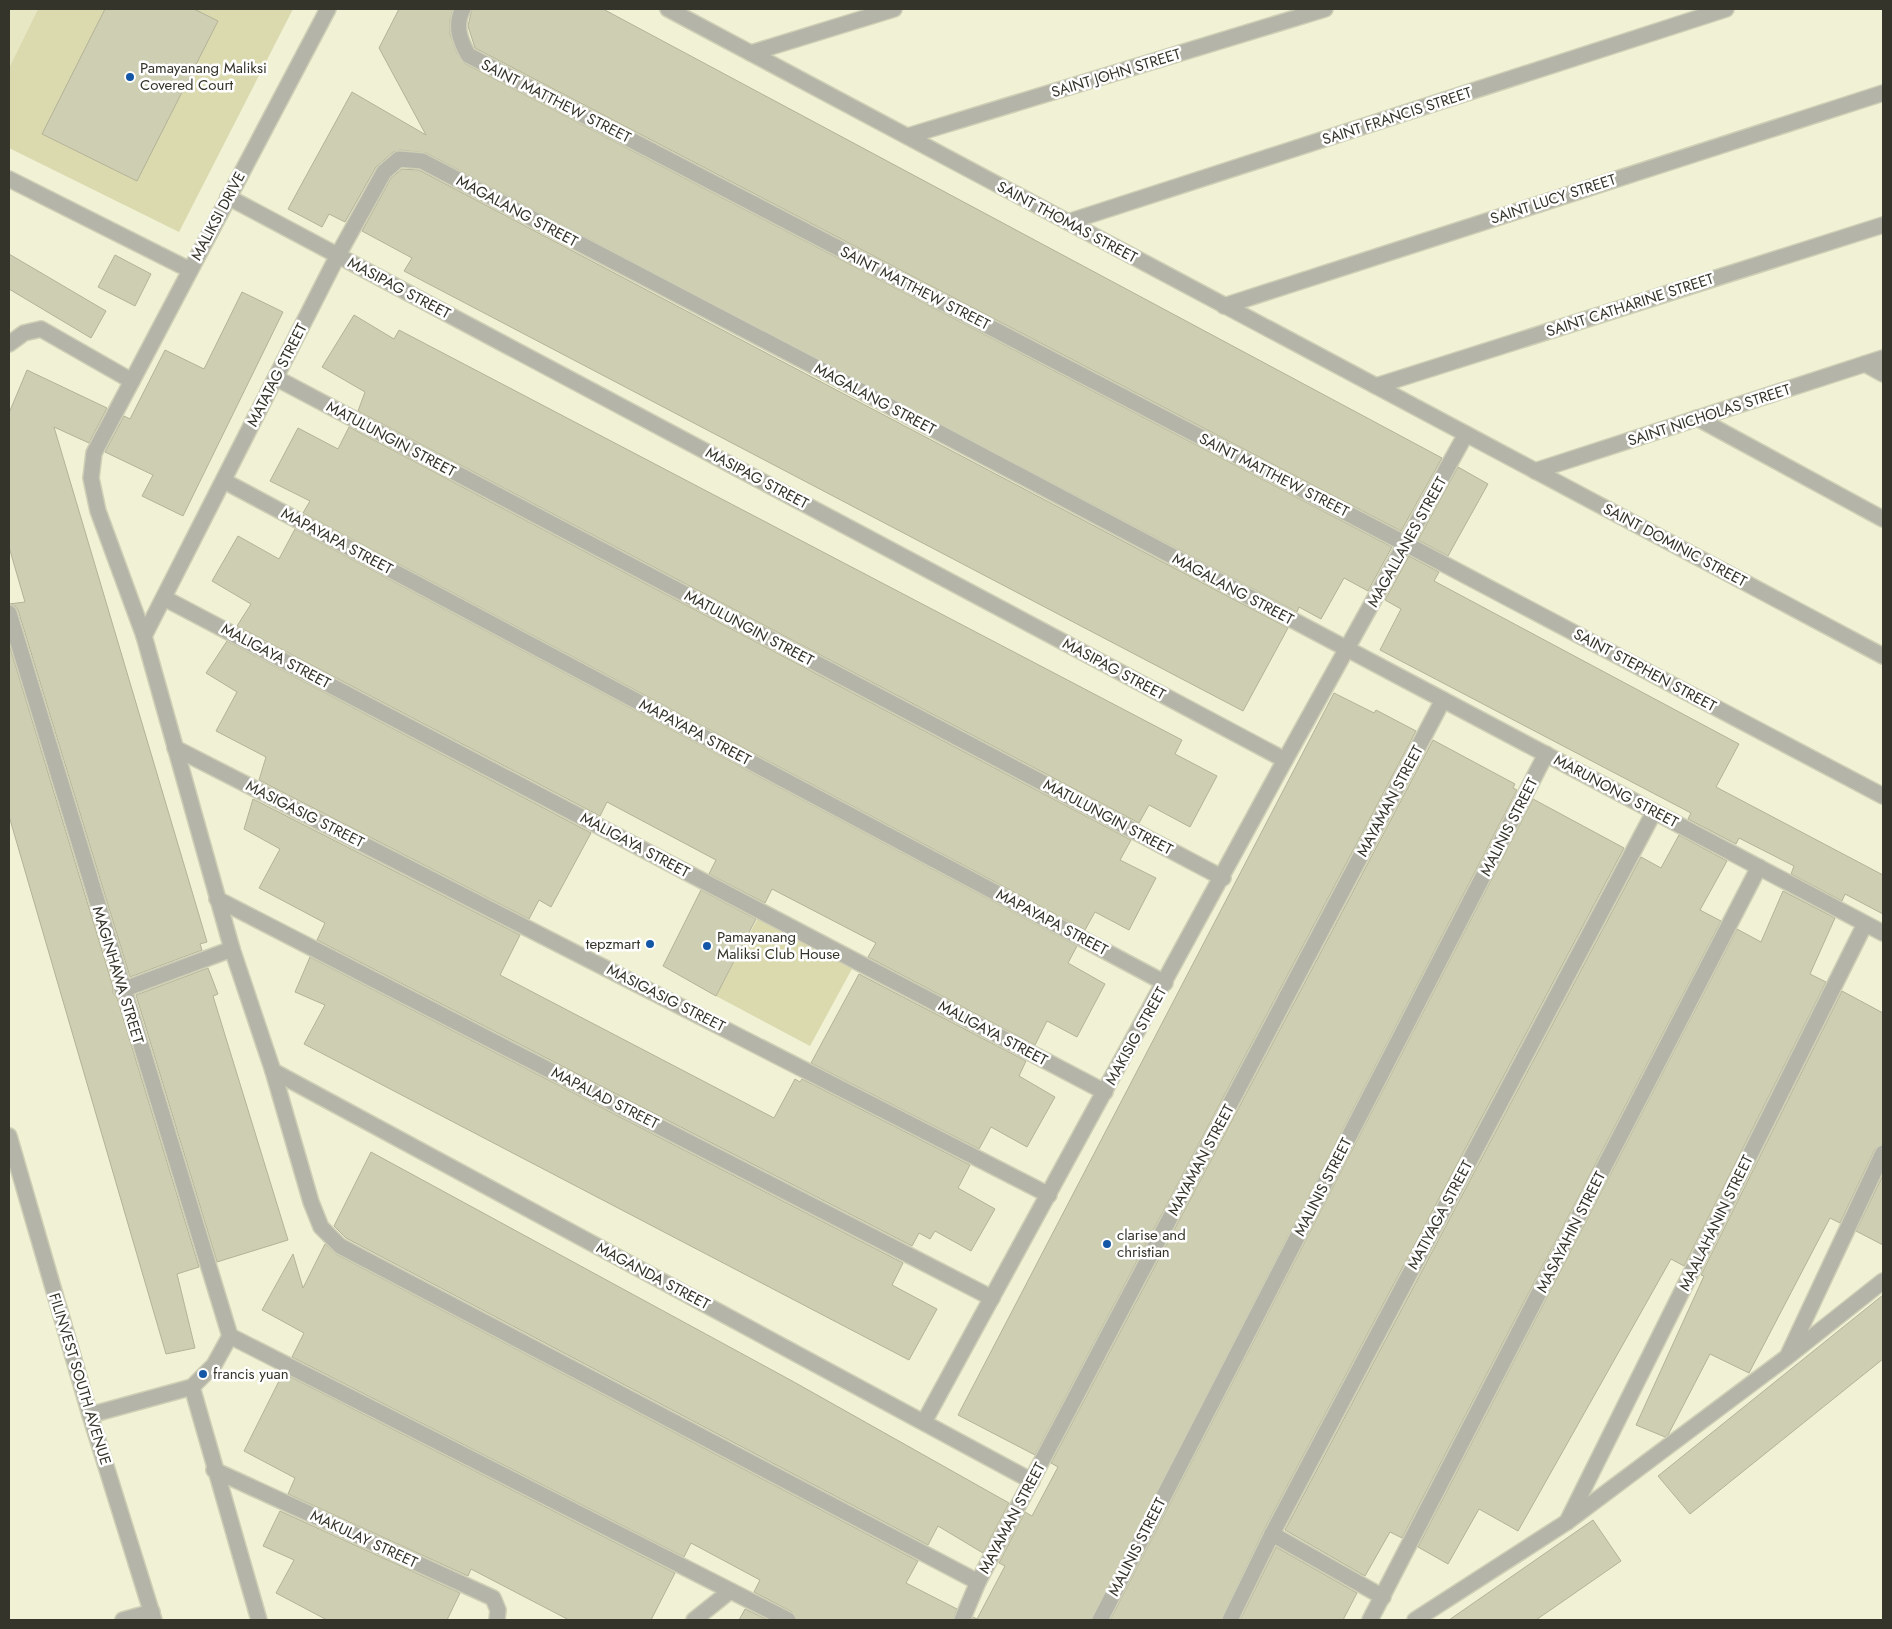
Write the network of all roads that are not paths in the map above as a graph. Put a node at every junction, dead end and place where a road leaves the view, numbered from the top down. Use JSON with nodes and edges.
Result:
{"nodes":[{"id":1,"x":328,"y":9,"type":"edge"},
{"id":2,"x":462,"y":9,"type":"edge"},
{"id":3,"x":668,"y":9,"type":"edge"},
{"id":4,"x":894,"y":9,"type":"edge"},
{"id":5,"x":1325,"y":9,"type":"edge"},
{"id":6,"x":1726,"y":9,"type":"edge"},
{"id":7,"x":751,"y":53,"type":"junction"},
{"id":8,"x":1883,"y":93,"type":"edge"},
{"id":9,"x":908,"y":136,"type":"junction"},
{"id":10,"x":399,"y":159,"type":"joint"},
{"id":11,"x":9,"y":179,"type":"edge"},
{"id":12,"x":228,"y":196,"type":"junction"},
{"id":13,"x":1068,"y":222,"type":"junction"},
{"id":14,"x":1883,"y":225,"type":"edge"},
{"id":15,"x":338,"y":255,"type":"junction"},
{"id":16,"x":190,"y":270,"type":"junction"},
{"id":17,"x":1224,"y":306,"type":"junction"},
{"id":18,"x":9,"y":344,"type":"edge"},
{"id":19,"x":1883,"y":358,"type":"edge"},
{"id":20,"x":1865,"y":364,"type":"junction"},
{"id":21,"x":1883,"y":374,"type":"edge"},
{"id":22,"x":276,"y":378,"type":"junction"},
{"id":23,"x":132,"y":381,"type":"junction"},
{"id":24,"x":1376,"y":386,"type":"junction"},
{"id":25,"x":1696,"y":418,"type":"junction"},
{"id":26,"x":1466,"y":434,"type":"junction"},
{"id":27,"x":1534,"y":471,"type":"junction"},
{"id":28,"x":224,"y":481,"type":"junction"},
{"id":29,"x":1883,"y":519,"type":"edge"},
{"id":30,"x":1406,"y":544,"type":"junction"},
{"id":31,"x":164,"y":598,"type":"junction"},
{"id":32,"x":9,"y":613,"type":"edge"},
{"id":33,"x":144,"y":636,"type":"junction"},
{"id":34,"x":1348,"y":650,"type":"junction"},
{"id":35,"x":1883,"y":656,"type":"edge"},
{"id":36,"x":1444,"y":700,"type":"junction"},
{"id":37,"x":175,"y":748,"type":"junction"},
{"id":38,"x":1546,"y":754,"type":"junction"},
{"id":39,"x":1285,"y":760,"type":"junction"},
{"id":40,"x":1883,"y":796,"type":"edge"},
{"id":41,"x":1654,"y":812,"type":"junction"},
{"id":42,"x":1759,"y":867,"type":"junction"},
{"id":43,"x":1223,"y":878,"type":"junction"},
{"id":44,"x":217,"y":899,"type":"junction"},
{"id":45,"x":1865,"y":924,"type":"junction"},
{"id":46,"x":1883,"y":933,"type":"edge"},
{"id":47,"x":232,"y":950,"type":"junction"},
{"id":48,"x":1165,"y":983,"type":"junction"},
{"id":49,"x":122,"y":990,"type":"junction"},
{"id":50,"x":273,"y":1071,"type":"junction"},
{"id":51,"x":1105,"y":1092,"type":"junction"},
{"id":52,"x":9,"y":1136,"type":"edge"},
{"id":53,"x":1883,"y":1153,"type":"edge"},
{"id":54,"x":1049,"y":1195,"type":"junction"},
{"id":55,"x":1883,"y":1281,"type":"edge"},
{"id":56,"x":992,"y":1298,"type":"junction"},
{"id":57,"x":230,"y":1336,"type":"junction"},
{"id":58,"x":1787,"y":1357,"type":"junction"},
{"id":59,"x":192,"y":1387,"type":"junction"},
{"id":60,"x":90,"y":1416,"type":"junction"},
{"id":61,"x":924,"y":1422,"type":"junction"},
{"id":62,"x":214,"y":1470,"type":"junction"},
{"id":63,"x":1032,"y":1481,"type":"junction"},
{"id":64,"x":1567,"y":1522,"type":"junction"},
{"id":65,"x":1272,"y":1534,"type":"junction"},
{"id":66,"x":978,"y":1582,"type":"junction"},
{"id":67,"x":729,"y":1592,"type":"junction"},
{"id":68,"x":1383,"y":1597,"type":"junction"},
{"id":69,"x":153,"y":1616,"type":"edge"},
{"id":70,"x":123,"y":1620,"type":"edge"},
{"id":71,"x":259,"y":1620,"type":"edge"},
{"id":72,"x":497,"y":1620,"type":"edge"},
{"id":73,"x":694,"y":1620,"type":"edge"},
{"id":74,"x":788,"y":1620,"type":"edge"},
{"id":75,"x":962,"y":1620,"type":"edge"},
{"id":76,"x":1100,"y":1620,"type":"edge"},
{"id":77,"x":1230,"y":1620,"type":"edge"},
{"id":78,"x":1370,"y":1620,"type":"edge"},
{"id":79,"x":1415,"y":1620,"type":"edge"}],
"edges":[{"from":1,"to":12,"type":"street","name":"MALIKSI DRIVE"},
{"from":2,"to":30,"type":"street","name":"SAINT MATTHEW STREET"},
{"from":3,"to":7,"type":"street","name":"SAINT THOMAS STREET"},
{"from":4,"to":7,"type":"street"},
{"from":5,"to":9,"type":"street","name":"SAINT JOHN STREET"},
{"from":6,"to":13,"type":"street","name":"SAINT FRANCIS STREET"},
{"from":7,"to":9,"type":"street","name":"SAINT THOMAS STREET"},
{"from":8,"to":17,"type":"street","name":"SAINT LUCY STREET"},
{"from":9,"to":13,"type":"street","name":"SAINT THOMAS STREET"},
{"from":10,"to":15,"type":"street","name":"MATATAG STREET"},
{"from":10,"to":34,"type":"street","name":"MAGALANG STREET"},
{"from":11,"to":16,"type":"street","name":"MALIKSI DRIVE"},
{"from":12,"to":15,"type":"street","name":"MASIPAG STREET"},
{"from":12,"to":16,"type":"street","name":"MALIKSI DRIVE"},
{"from":13,"to":17,"type":"street","name":"SAINT THOMAS STREET"},
{"from":14,"to":24,"type":"street","name":"SAINT CATHARINE STREET"},
{"from":15,"to":22,"type":"street","name":"MATATAG STREET"},
{"from":15,"to":39,"type":"street","name":"MASIPAG STREET"},
{"from":16,"to":23,"type":"street"},
{"from":17,"to":24,"type":"street","name":"SAINT THOMAS STREET"},
{"from":18,"to":23,"type":"street"},
{"from":19,"to":20,"type":"street","name":"SAINT NICHOLAS STREET"},
{"from":20,"to":21,"type":"street"},
{"from":20,"to":25,"type":"street","name":"SAINT NICHOLAS STREET"},
{"from":22,"to":28,"type":"street","name":"MATATAG STREET"},
{"from":22,"to":43,"type":"street","name":"MATULUNGIN STREET"},
{"from":23,"to":33,"type":"street"},
{"from":24,"to":26,"type":"street","name":"SAINT THOMAS STREET"},
{"from":25,"to":27,"type":"street","name":"SAINT NICHOLAS STREET"},
{"from":25,"to":29,"type":"street"},
{"from":26,"to":27,"type":"street","name":"SAINT DOMINIC STREET"},
{"from":26,"to":30,"type":"street","name":"MAGALLANES STREET"},
{"from":27,"to":35,"type":"street","name":"SAINT DOMINIC STREET"},
{"from":28,"to":31,"type":"street","name":"MATATAG STREET"},
{"from":28,"to":48,"type":"street","name":"MAPAYAPA STREET"},
{"from":30,"to":34,"type":"street","name":"MAGALLANES STREET"},
{"from":30,"to":40,"type":"street","name":"SAINT STEPHEN STREET"},
{"from":31,"to":33,"type":"street","name":"MATATAG STREET"},
{"from":31,"to":51,"type":"street","name":"MALIGAYA STREET"},
{"from":32,"to":49,"type":"street","name":"MAGINHAWA STREET"},
{"from":33,"to":37,"type":"street"},
{"from":34,"to":36,"type":"street","name":"MARUNONG STREET"},
{"from":34,"to":39,"type":"street","name":"MAKISIG STREET"},
{"from":36,"to":38,"type":"street","name":"MARUNONG STREET"},
{"from":36,"to":63,"type":"street","name":"MAYAMAN STREET"},
{"from":37,"to":44,"type":"street"},
{"from":37,"to":54,"type":"street","name":"MASIGASIG STREET"},
{"from":38,"to":41,"type":"street","name":"MARUNONG STREET"},
{"from":38,"to":76,"type":"street","name":"MALINIS STREET"},
{"from":39,"to":43,"type":"street","name":"MAKISIG STREET"},
{"from":41,"to":42,"type":"street","name":"MARUNONG STREET"},
{"from":41,"to":65,"type":"street","name":"MATIYAGA STREET"},
{"from":42,"to":45,"type":"street","name":"MARUNONG STREET"},
{"from":42,"to":68,"type":"street","name":"MASAYAHIN STREET"},
{"from":43,"to":48,"type":"street","name":"MAKISIG STREET"},
{"from":44,"to":47,"type":"street"},
{"from":44,"to":56,"type":"street","name":"MAPALAD STREET"},
{"from":45,"to":46,"type":"street","name":"MARUNONG STREET"},
{"from":45,"to":64,"type":"street","name":"MAALAHANIN STREET"},
{"from":47,"to":49,"type":"street"},
{"from":47,"to":50,"type":"street"},
{"from":48,"to":51,"type":"street","name":"MAKISIG STREET"},
{"from":49,"to":57,"type":"street","name":"MAGINHAWA STREET"},
{"from":50,"to":61,"type":"street","name":"MAGANDA STREET"},
{"from":50,"to":66,"type":"street"},
{"from":51,"to":54,"type":"street","name":"MAKISIG STREET"},
{"from":52,"to":60,"type":"street","name":"FILINVEST SOUTH AVENUE"},
{"from":53,"to":58,"type":"street"},
{"from":54,"to":56,"type":"street","name":"MAKISIG STREET"},
{"from":55,"to":58,"type":"street"},
{"from":56,"to":61,"type":"street","name":"MAKISIG STREET"},
{"from":57,"to":59,"type":"street"},
{"from":57,"to":67,"type":"street"},
{"from":58,"to":64,"type":"street"},
{"from":59,"to":60,"type":"street"},
{"from":59,"to":62,"type":"street"},
{"from":60,"to":69,"type":"street","name":"FILINVEST SOUTH AVENUE"},
{"from":61,"to":63,"type":"street","name":"MAGANDA STREET"},
{"from":62,"to":71,"type":"street"},
{"from":62,"to":72,"type":"street","name":"MAKULAY STREET"},
{"from":63,"to":66,"type":"street","name":"MAYAMAN STREET"},
{"from":64,"to":79,"type":"street"},
{"from":65,"to":68,"type":"street"},
{"from":65,"to":77,"type":"street","name":"MATIYAGA STREET"},
{"from":66,"to":75,"type":"street","name":"MAYAMAN STREET"},
{"from":67,"to":73,"type":"street"},
{"from":67,"to":74,"type":"street"},
{"from":68,"to":78,"type":"street","name":"MASAYAHIN STREET"},
{"from":69,"to":70,"type":"street"}]}
